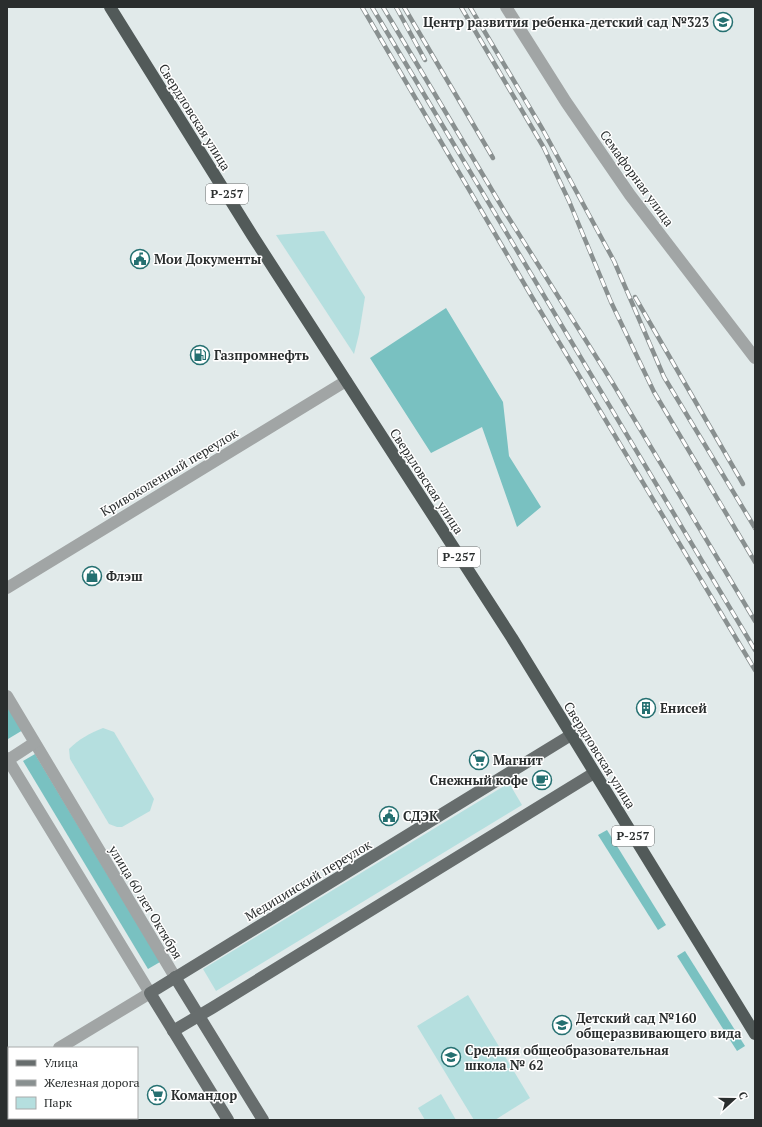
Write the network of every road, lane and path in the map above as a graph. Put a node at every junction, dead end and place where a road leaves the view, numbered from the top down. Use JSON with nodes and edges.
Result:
{"nodes":[{"id":1,"x":110,"y":7,"type":"edge"},
{"id":2,"x":506,"y":7,"type":"edge"},
{"id":3,"x":755,"y":358,"type":"edge"},
{"id":4,"x":346,"y":381,"type":"junction"},
{"id":5,"x":7,"y":588,"type":"edge"},
{"id":6,"x":7,"y":696,"type":"edge"},
{"id":7,"x":571,"y":735,"type":"junction"},
{"id":8,"x":34,"y":743,"type":"junction"},
{"id":9,"x":8,"y":759,"type":"edge"},
{"id":10,"x":594,"y":773,"type":"junction"},
{"id":11,"x":175,"y":977,"type":"junction"},
{"id":12,"x":150,"y":993,"type":"junction"},
{"id":13,"x":199,"y":1016,"type":"junction"},
{"id":14,"x":173,"y":1031,"type":"junction"},
{"id":15,"x":755,"y":1034,"type":"edge"},
{"id":16,"x":62,"y":1047,"type":"edge"},
{"id":17,"x":228,"y":1120,"type":"edge"},
{"id":18,"x":263,"y":1120,"type":"edge"}],
"edges":[{"from":1,"to":4,"type":"highway","name":"Свердловская улица","number":"Р-257"},
{"from":2,"to":3,"type":"street","name":"Семафорная улица"},
{"from":4,"to":5,"type":"street","name":"Кривоколенный переулок"},
{"from":4,"to":7,"type":"highway","name":"Свердловская улица","number":"Р-257"},
{"from":6,"to":8,"type":"street","name":"улица 60 лет Октября"},
{"from":7,"to":10,"type":"highway","name":"Свердловская улица","number":"Р-257"},
{"from":7,"to":11,"type":"main road","name":"Медицинский переулок"},
{"from":8,"to":9,"type":"street"},
{"from":8,"to":11,"type":"street","name":"улица 60 лет Октября"},
{"from":9,"to":12,"type":"street"},
{"from":10,"to":13,"type":"main road"},
{"from":10,"to":15,"type":"highway","name":"Свердловская улица","number":"Р-257"},
{"from":11,"to":12,"type":"main road","name":"Медицинский переулок"},
{"from":11,"to":13,"type":"main road","name":"улица 60 лет Октября"},
{"from":12,"to":14,"type":"main road"},
{"from":12,"to":16,"type":"street","name":"Медицинский переулок"},
{"from":13,"to":14,"type":"main road"},
{"from":13,"to":18,"type":"main road","name":"улица 60 лет Октября"},
{"from":14,"to":17,"type":"main road"}]}
